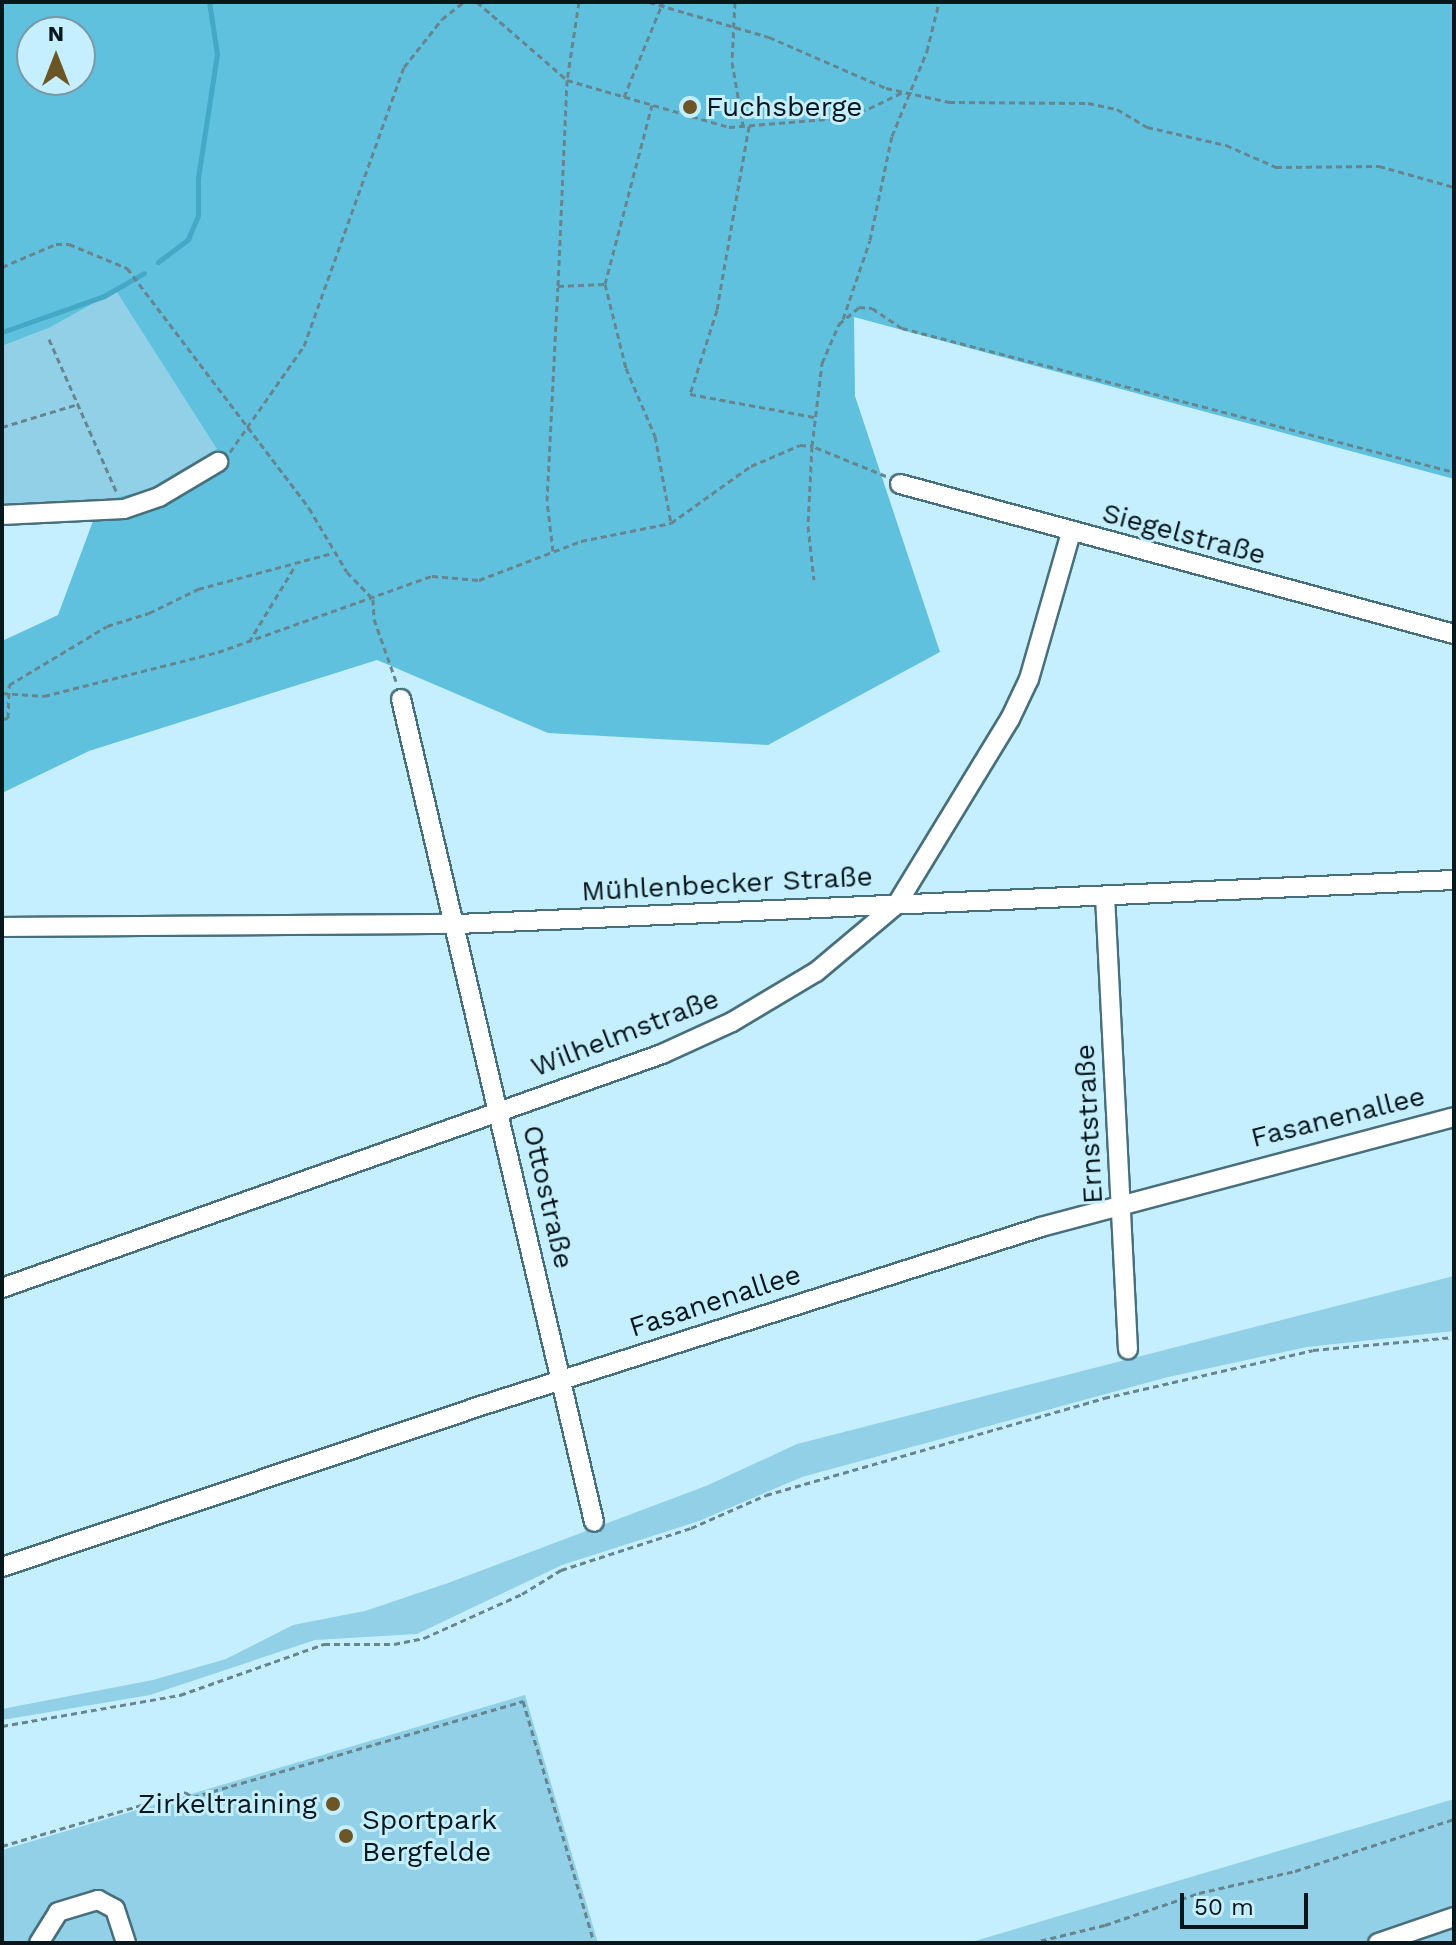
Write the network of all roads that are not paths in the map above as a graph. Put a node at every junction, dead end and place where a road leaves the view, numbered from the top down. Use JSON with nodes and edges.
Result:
{"nodes":[{"id":1,"x":218,"y":462,"type":"road end"},
{"id":2,"x":900,"y":484,"type":"road end"},
{"id":3,"x":2,"y":515,"type":"edge"},
{"id":4,"x":1071,"y":533,"type":"junction"},
{"id":5,"x":1454,"y":634,"type":"edge"},
{"id":6,"x":400,"y":694,"type":"road end"},
{"id":7,"x":1454,"y":880,"type":"edge"},
{"id":8,"x":1105,"y":896,"type":"junction"},
{"id":9,"x":897,"y":904,"type":"junction"},
{"id":10,"x":458,"y":924,"type":"junction"},
{"id":11,"x":2,"y":927,"type":"edge"},
{"id":12,"x":498,"y":1110,"type":"junction"},
{"id":13,"x":1454,"y":1117,"type":"edge"},
{"id":14,"x":1121,"y":1204,"type":"junction"},
{"id":15,"x":2,"y":1288,"type":"edge"},
{"id":16,"x":1128,"y":1349,"type":"dead end"},
{"id":17,"x":562,"y":1382,"type":"junction"},
{"id":18,"x":594,"y":1522,"type":"dead end"},
{"id":19,"x":2,"y":1567,"type":"edge"},
{"id":20,"x":1454,"y":1917,"type":"edge"},
{"id":21,"x":39,"y":1943,"type":"edge"},
{"id":22,"x":126,"y":1943,"type":"edge"},
{"id":23,"x":1378,"y":1943,"type":"edge"}],
"edges":[{"from":1,"to":3,"type":"street"},
{"from":2,"to":4,"type":"street","name":"Siegelstraße"},
{"from":4,"to":5,"type":"street","name":"Siegelstraße"},
{"from":4,"to":9,"type":"street","name":"Wilhelmstraße"},
{"from":6,"to":10,"type":"street","name":"Ottostraße"},
{"from":7,"to":8,"type":"street","name":"Mühlenbecker Straße"},
{"from":8,"to":9,"type":"street","name":"Mühlenbecker Straße"},
{"from":8,"to":14,"type":"street","name":"Ernststraße"},
{"from":9,"to":10,"type":"street","name":"Mühlenbecker Straße"},
{"from":9,"to":12,"type":"street","name":"Wilhelmstraße"},
{"from":10,"to":11,"type":"street","name":"Mühlenbecker Straße"},
{"from":10,"to":12,"type":"street","name":"Ottostraße"},
{"from":12,"to":15,"type":"street","name":"Wilhelmstraße"},
{"from":12,"to":17,"type":"street","name":"Ottostraße"},
{"from":13,"to":14,"type":"street","name":"Fasanenallee"},
{"from":14,"to":16,"type":"street","name":"Ernststraße"},
{"from":14,"to":17,"type":"street","name":"Fasanenallee"},
{"from":17,"to":18,"type":"street","name":"Ottostraße"},
{"from":17,"to":19,"type":"street","name":"Fasanenallee"},
{"from":20,"to":23,"type":"street"},
{"from":21,"to":22,"type":"street"}]}
